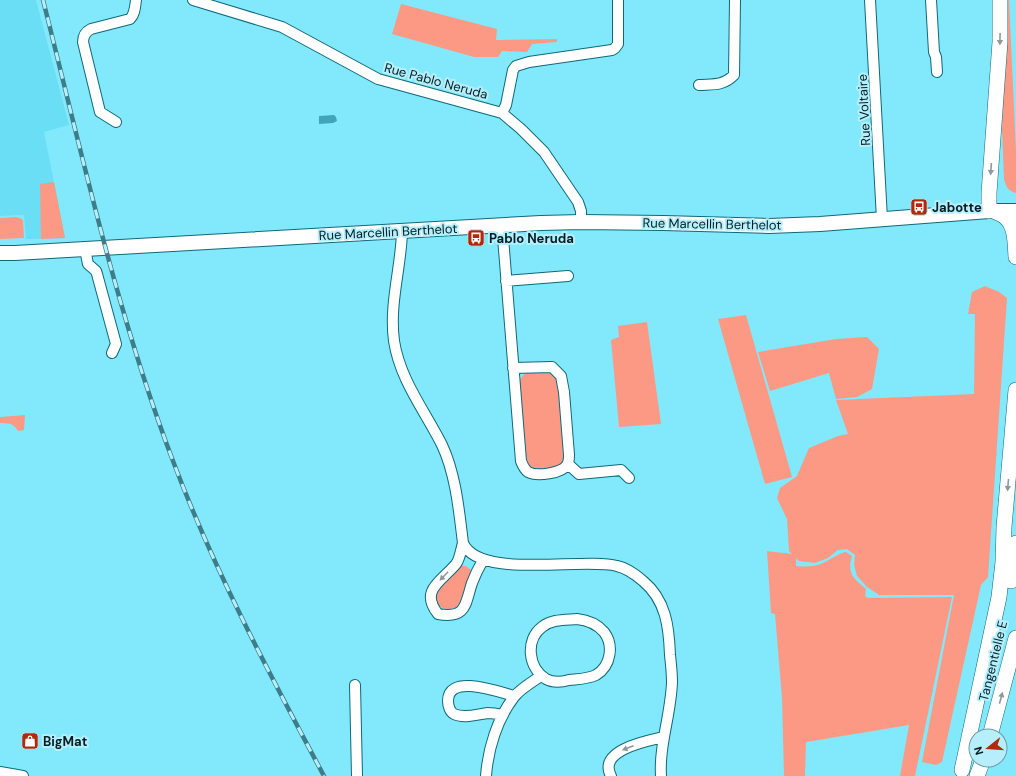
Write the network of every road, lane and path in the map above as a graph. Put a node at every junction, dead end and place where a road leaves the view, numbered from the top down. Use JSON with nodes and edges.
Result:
{"nodes":[{"id":1,"x":136,"y":0,"type":"edge"},
{"id":2,"x":193,"y":0,"type":"edge"},
{"id":3,"x":618,"y":0,"type":"edge"},
{"id":4,"x":735,"y":0,"type":"edge"},
{"id":5,"x":870,"y":0,"type":"edge"},
{"id":6,"x":931,"y":0,"type":"edge"},
{"id":7,"x":1000,"y":0,"type":"edge"},
{"id":8,"x":938,"y":72,"type":"dead end"},
{"id":9,"x":699,"y":85,"type":"dead end"},
{"id":10,"x":502,"y":113,"type":"junction"},
{"id":11,"x":116,"y":122,"type":"dead end"},
{"id":12,"x":991,"y":211,"type":"junction"},
{"id":13,"x":1016,"y":211,"type":"edge"},
{"id":14,"x":882,"y":219,"type":"junction"},
{"id":15,"x":581,"y":222,"type":"junction"},
{"id":16,"x":502,"y":225,"type":"junction"},
{"id":17,"x":402,"y":232,"type":"junction"},
{"id":18,"x":85,"y":249,"type":"junction"},
{"id":19,"x":0,"y":253,"type":"edge"},
{"id":20,"x":1016,"y":257,"type":"edge"},
{"id":21,"x":568,"y":276,"type":"dead end"},
{"id":22,"x":506,"y":281,"type":"junction"},
{"id":23,"x":112,"y":353,"type":"dead end"},
{"id":24,"x":513,"y":368,"type":"junction"},
{"id":25,"x":1016,"y":390,"type":"edge"},
{"id":26,"x":568,"y":464,"type":"junction"},
{"id":27,"x":629,"y":478,"type":"dead end"},
{"id":28,"x":464,"y":543,"type":"junction"},
{"id":29,"x":1016,"y":543,"type":"edge"},
{"id":30,"x":482,"y":560,"type":"junction"},
{"id":31,"x":1016,"y":638,"type":"edge"},
{"id":32,"x":541,"y":676,"type":"junction"},
{"id":33,"x":354,"y":685,"type":"dead end"},
{"id":34,"x":514,"y":696,"type":"junction"},
{"id":35,"x":503,"y":715,"type":"junction"},
{"id":36,"x":992,"y":728,"type":"edge"},
{"id":37,"x":664,"y":737,"type":"junction"},
{"id":38,"x":0,"y":772,"type":"edge"},
{"id":39,"x":961,"y":773,"type":"edge"},
{"id":40,"x":23,"y":776,"type":"edge"},
{"id":41,"x":357,"y":776,"type":"edge"},
{"id":42,"x":486,"y":776,"type":"edge"},
{"id":43,"x":611,"y":776,"type":"edge"},
{"id":44,"x":659,"y":776,"type":"edge"}],
"edges":[{"from":1,"to":11,"type":"street"},
{"from":2,"to":10,"type":"street","name":"Rue Pablo Neruda"},
{"from":3,"to":10,"type":"street"},
{"from":4,"to":9,"type":"street"},
{"from":5,"to":14,"type":"street","name":"Rue Voltaire"},
{"from":6,"to":8,"type":"street"},
{"from":7,"to":12,"type":"main road","one_way":true},
{"from":10,"to":15,"type":"street","name":"Rue Pablo Neruda"},
{"from":12,"to":13,"type":"main road","name":"Rue Marcellin Berthelot"},
{"from":12,"to":14,"type":"main road","name":"Rue Marcellin Berthelot"},
{"from":12,"to":20,"type":"main road"},
{"from":14,"to":15,"type":"main road","name":"Rue Marcellin Berthelot"},
{"from":15,"to":16,"type":"main road","name":"Rue Marcellin Berthelot"},
{"from":16,"to":17,"type":"main road","name":"Rue Marcellin Berthelot"},
{"from":16,"to":22,"type":"street"},
{"from":17,"to":18,"type":"main road","name":"Rue Marcellin Berthelot"},
{"from":17,"to":28,"type":"street"},
{"from":18,"to":19,"type":"main road","name":"Rue Marcellin Berthelot"},
{"from":18,"to":23,"type":"street"},
{"from":21,"to":22,"type":"street"},
{"from":22,"to":24,"type":"street"},
{"from":24,"to":26,"type":"street"},
{"from":24,"to":26,"type":"street"},
{"from":25,"to":39,"type":"main road","one_way":true},
{"from":26,"to":27,"type":"street"},
{"from":28,"to":30,"type":"street"},
{"from":28,"to":30,"type":"street","one_way":true},
{"from":29,"to":39,"type":"main road","name":"Tangentielle E"},
{"from":30,"to":37,"type":"street"},
{"from":36,"to":31,"type":"main road","one_way":true},
{"from":32,"to":32,"type":"street"},
{"from":32,"to":34,"type":"street"},
{"from":33,"to":41,"type":"street"},
{"from":34,"to":35,"type":"street"},
{"from":34,"to":35,"type":"street"},
{"from":35,"to":42,"type":"street"},
{"from":37,"to":43,"type":"street","one_way":true},
{"from":37,"to":44,"type":"street"},
{"from":38,"to":40,"type":"street"}]}
